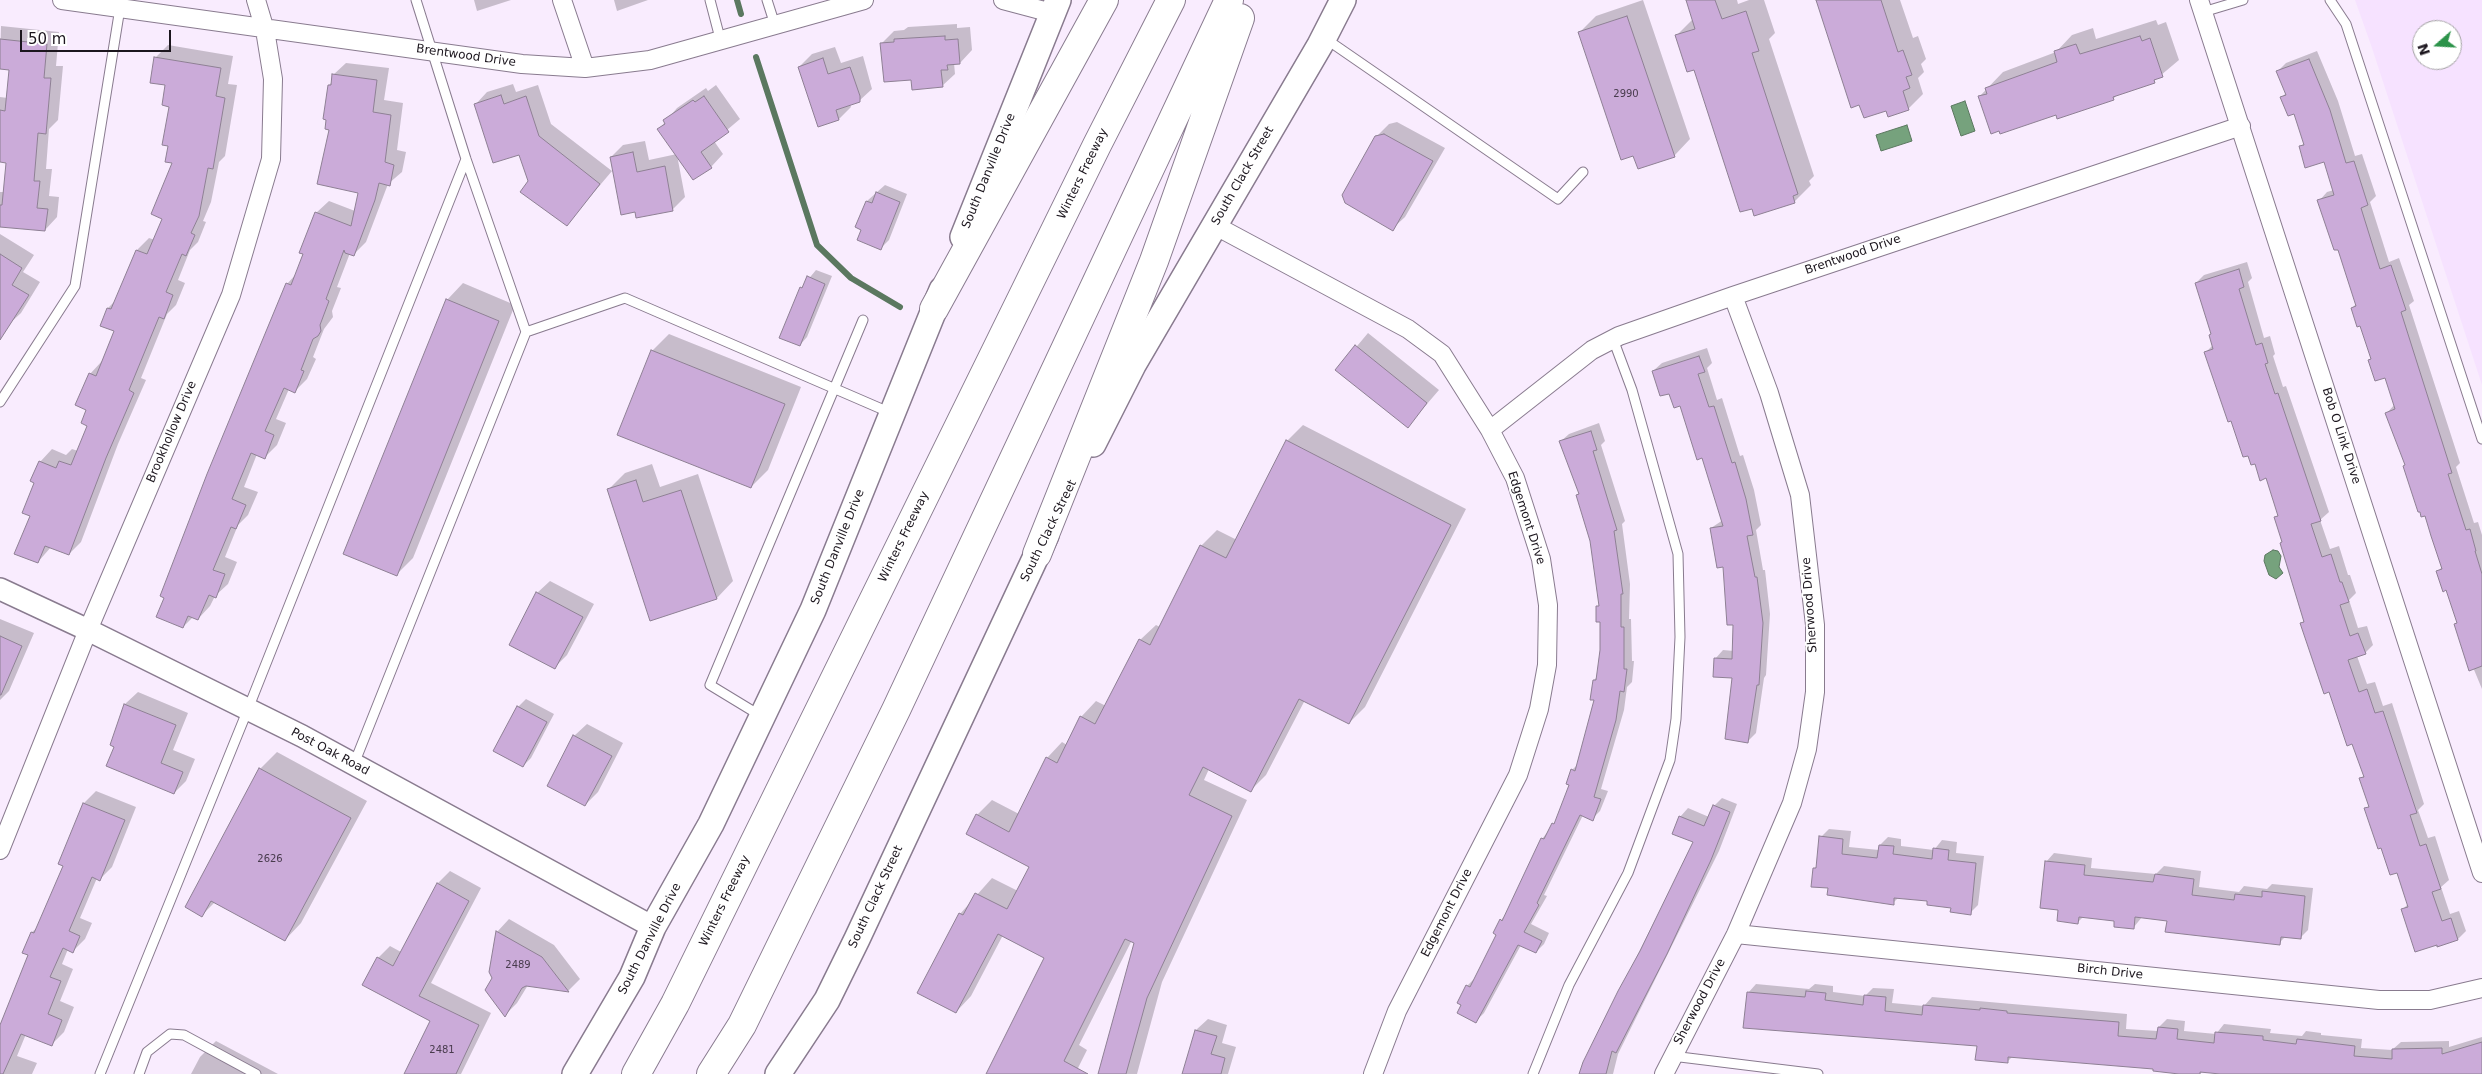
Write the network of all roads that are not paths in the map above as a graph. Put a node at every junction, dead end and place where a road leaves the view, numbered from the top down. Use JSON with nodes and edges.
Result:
{"nodes":[{"id":1,"x":62,"y":0,"type":"edge"},
{"id":2,"x":256,"y":0,"type":"edge"},
{"id":3,"x":416,"y":0,"type":"edge"},
{"id":4,"x":562,"y":0,"type":"edge"},
{"id":5,"x":710,"y":0,"type":"edge"},
{"id":6,"x":767,"y":0,"type":"edge"},
{"id":7,"x":864,"y":0,"type":"edge"},
{"id":8,"x":1003,"y":0,"type":"edge"},
{"id":9,"x":1104,"y":0,"type":"edge"},
{"id":10,"x":1171,"y":0,"type":"edge"},
{"id":11,"x":1229,"y":0,"type":"edge"},
{"id":12,"x":1247,"y":0,"type":"edge"},
{"id":13,"x":1343,"y":0,"type":"edge"},
{"id":14,"x":2243,"y":0,"type":"edge"},
{"id":15,"x":2330,"y":0,"type":"edge"},
{"id":16,"x":110,"y":5,"type":"edge"},
{"id":17,"x":1055,"y":6,"type":"edge"},
{"id":18,"x":2201,"y":6,"type":"edge"},
{"id":19,"x":775,"y":25,"type":"junction"},
{"id":20,"x":265,"y":30,"type":"junction"},
{"id":21,"x":1324,"y":37,"type":"junction"},
{"id":22,"x":721,"y":42,"type":"junction"},
{"id":23,"x":433,"y":52,"type":"junction"},
{"id":24,"x":585,"y":68,"type":"junction"},
{"id":25,"x":2241,"y":126,"type":"junction"},
{"id":26,"x":466,"y":159,"type":"junction"},
{"id":27,"x":1584,"y":172,"type":"dead end"},
{"id":28,"x":1214,"y":225,"type":"junction"},
{"id":29,"x":1733,"y":296,"type":"junction"},
{"id":30,"x":934,"y":309,"type":"junction"},
{"id":31,"x":863,"y":320,"type":"dead end"},
{"id":32,"x":526,"y":332,"type":"junction"},
{"id":33,"x":1613,"y":339,"type":"junction"},
{"id":34,"x":835,"y":388,"type":"junction"},
{"id":35,"x":0,"y":402,"type":"edge"},
{"id":36,"x":892,"y":413,"type":"junction"},
{"id":37,"x":1490,"y":430,"type":"junction"},
{"id":38,"x":2482,"y":439,"type":"edge"},
{"id":39,"x":1037,"y":554,"type":"junction"},
{"id":40,"x":0,"y":589,"type":"edge"},
{"id":41,"x":88,"y":630,"type":"junction"},
{"id":42,"x":248,"y":710,"type":"junction"},
{"id":43,"x":762,"y":716,"type":"junction"},
{"id":44,"x":354,"y":764,"type":"junction"},
{"id":45,"x":0,"y":850,"type":"edge"},
{"id":46,"x":2482,"y":873,"type":"edge"},
{"id":47,"x":654,"y":927,"type":"junction"},
{"id":48,"x":1736,"y":934,"type":"junction"},
{"id":49,"x":2482,"y":988,"type":"edge"},
{"id":50,"x":1672,"y":1056,"type":"junction"},
{"id":51,"x":100,"y":1074,"type":"edge"},
{"id":52,"x":139,"y":1074,"type":"edge"},
{"id":53,"x":256,"y":1074,"type":"edge"},
{"id":54,"x":575,"y":1074,"type":"edge"},
{"id":55,"x":636,"y":1074,"type":"edge"},
{"id":56,"x":711,"y":1074,"type":"edge"},
{"id":57,"x":778,"y":1074,"type":"edge"},
{"id":58,"x":1373,"y":1074,"type":"edge"},
{"id":59,"x":1532,"y":1074,"type":"edge"},
{"id":60,"x":1664,"y":1074,"type":"edge"},
{"id":61,"x":1818,"y":1074,"type":"edge"}],
"edges":[{"from":1,"to":16,"type":"street","name":"Brentwood Drive"},
{"from":2,"to":20,"type":"street","name":"Brookhollow Drive"},
{"from":3,"to":23,"type":"lane"},
{"from":4,"to":24,"type":"street"},
{"from":5,"to":22,"type":"lane"},
{"from":6,"to":19,"type":"lane"},
{"from":7,"to":19,"type":"street","name":"Brentwood Drive"},
{"from":8,"to":17,"type":"street"},
{"from":9,"to":30,"type":"highway"},
{"from":10,"to":55,"type":"highway","name":"Winters Freeway"},
{"from":11,"to":56,"type":"highway"},
{"from":12,"to":39,"type":"highway"},
{"from":13,"to":21,"type":"main road","name":"South Clack Street"},
{"from":14,"to":18,"type":"lane"},
{"from":15,"to":38,"type":"lane"},
{"from":16,"to":20,"type":"street","name":"Brentwood Drive"},
{"from":16,"to":35,"type":"lane"},
{"from":17,"to":30,"type":"main road","name":"South Danville Drive"},
{"from":18,"to":25,"type":"street","name":"Bob O Link Drive"},
{"from":19,"to":22,"type":"street","name":"Brentwood Drive"},
{"from":20,"to":23,"type":"street","name":"Brentwood Drive"},
{"from":20,"to":41,"type":"street","name":"Brookhollow Drive"},
{"from":21,"to":27,"type":"lane"},
{"from":21,"to":28,"type":"main road","name":"South Clack Street"},
{"from":22,"to":24,"type":"street","name":"Brentwood Drive"},
{"from":23,"to":24,"type":"street","name":"Brentwood Drive"},
{"from":23,"to":26,"type":"lane"},
{"from":25,"to":29,"type":"street","name":"Brentwood Drive"},
{"from":25,"to":46,"type":"street","name":"Bob O Link Drive"},
{"from":26,"to":32,"type":"lane"},
{"from":26,"to":42,"type":"lane"},
{"from":28,"to":37,"type":"street","name":"Edgemont Drive"},
{"from":28,"to":39,"type":"main road","name":"South Clack Street"},
{"from":29,"to":33,"type":"street","name":"Brentwood Drive"},
{"from":29,"to":48,"type":"street","name":"Sherwood Drive"},
{"from":30,"to":36,"type":"main road","name":"South Danville Drive"},
{"from":31,"to":34,"type":"lane"},
{"from":32,"to":34,"type":"lane"},
{"from":32,"to":44,"type":"lane"},
{"from":33,"to":37,"type":"street","name":"Brentwood Drive"},
{"from":33,"to":59,"type":"lane"},
{"from":34,"to":36,"type":"lane"},
{"from":34,"to":43,"type":"lane"},
{"from":36,"to":43,"type":"main road","name":"South Danville Drive"},
{"from":37,"to":58,"type":"street","name":"Edgemont Drive"},
{"from":39,"to":57,"type":"main road","name":"South Clack Street"},
{"from":40,"to":41,"type":"street","name":"Post Oak Road"},
{"from":41,"to":42,"type":"street","name":"Post Oak Road"},
{"from":41,"to":45,"type":"street","name":"Brookhollow Drive"},
{"from":42,"to":44,"type":"street","name":"Post Oak Road"},
{"from":42,"to":51,"type":"lane"},
{"from":43,"to":47,"type":"main road","name":"South Danville Drive"},
{"from":44,"to":47,"type":"street","name":"Post Oak Road"},
{"from":47,"to":54,"type":"main road","name":"South Danville Drive"},
{"from":48,"to":49,"type":"street","name":"Birch Drive"},
{"from":48,"to":50,"type":"street","name":"Sherwood Drive"},
{"from":50,"to":60,"type":"street","name":"Sherwood Drive"},
{"from":50,"to":61,"type":"lane"},
{"from":52,"to":53,"type":"lane"}]}
